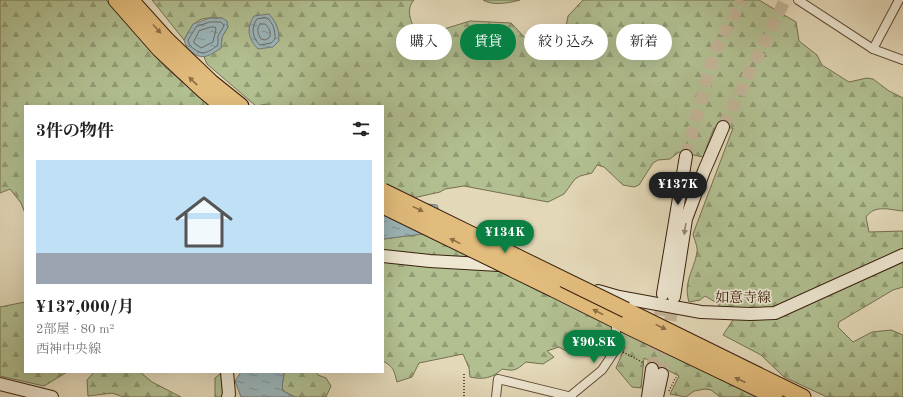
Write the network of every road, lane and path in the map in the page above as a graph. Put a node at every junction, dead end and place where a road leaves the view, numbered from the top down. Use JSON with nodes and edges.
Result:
{"nodes":[{"id":1,"x":116,"y":0,"type":"edge"},
{"id":2,"x":131,"y":0,"type":"edge"},
{"id":3,"x":798,"y":0,"type":"edge"},
{"id":4,"x":899,"y":0,"type":"edge"},
{"id":5,"x":873,"y":49,"type":"junction"},
{"id":6,"x":903,"y":60,"type":"edge"},
{"id":7,"x":221,"y":105,"type":"edge"},
{"id":8,"x":240,"y":105,"type":"edge"},
{"id":9,"x":723,"y":128,"type":"tunnel mouth"},
{"id":10,"x":686,"y":156,"type":"tunnel mouth"},
{"id":11,"x":384,"y":192,"type":"edge"},
{"id":12,"x":384,"y":206,"type":"edge"},
{"id":13,"x":903,"y":255,"type":"edge"},
{"id":14,"x":384,"y":256,"type":"edge"},
{"id":15,"x":622,"y":303,"type":"junction"},
{"id":16,"x":616,"y":328,"type":"dead end"},
{"id":17,"x":616,"y":349,"type":"junction"},
{"id":18,"x":653,"y":368,"type":"junction"},
{"id":19,"x":227,"y":373,"type":"edge"},
{"id":20,"x":464,"y":374,"type":"dead end"},
{"id":21,"x":676,"y":377,"type":"dead end"},
{"id":22,"x":0,"y":384,"type":"edge"},
{"id":23,"x":230,"y":396,"type":"edge"},
{"id":24,"x":52,"y":397,"type":"edge"},
{"id":25,"x":464,"y":397,"type":"edge"},
{"id":26,"x":496,"y":397,"type":"edge"},
{"id":27,"x":570,"y":397,"type":"edge"},
{"id":28,"x":648,"y":397,"type":"edge"},
{"id":29,"x":657,"y":397,"type":"edge"},
{"id":30,"x":666,"y":397,"type":"edge"},
{"id":31,"x":776,"y":397,"type":"edge"},
{"id":32,"x":804,"y":397,"type":"edge"}],
"edges":[{"from":7,"to":1,"type":"highway","one_way":true},
{"from":2,"to":8,"type":"highway","one_way":true},
{"from":3,"to":5,"type":"street"},
{"from":4,"to":5,"type":"street"},
{"from":5,"to":6,"type":"street"},
{"from":9,"to":10,"type":"street","one_way":true},
{"from":11,"to":15,"type":"highway","one_way":true,"bridge":true},
{"from":31,"to":12,"type":"highway","one_way":true,"bridge":true},
{"from":13,"to":15,"type":"street","name":"如意寺線"},
{"from":14,"to":15,"type":"street","name":"如意寺線"},
{"from":15,"to":32,"type":"highway","one_way":true},
{"from":16,"to":17,"type":"street"},
{"from":17,"to":18,"type":"path"},
{"from":17,"to":27,"type":"street"},
{"from":18,"to":28,"type":"street"},
{"from":18,"to":29,"type":"street"},
{"from":19,"to":23,"type":"street"},
{"from":20,"to":25,"type":"path"},
{"from":21,"to":30,"type":"path"},
{"from":22,"to":24,"type":"street"},
{"from":26,"to":27,"type":"street"}]}
